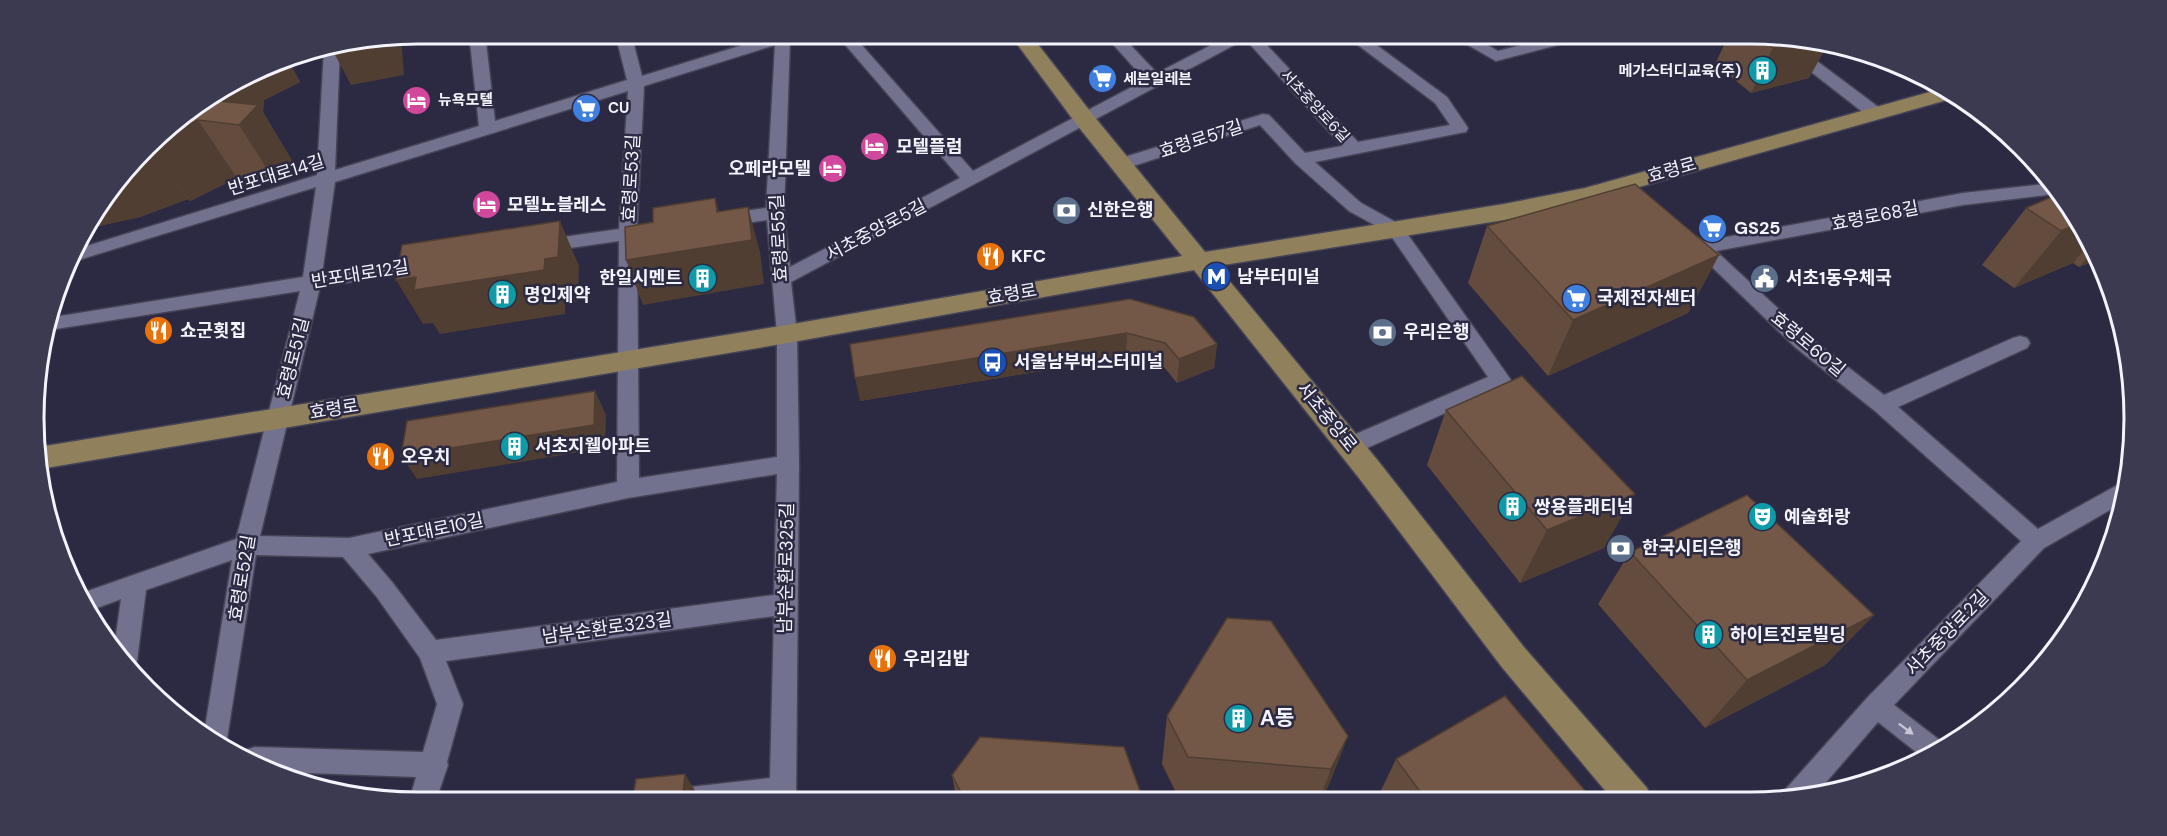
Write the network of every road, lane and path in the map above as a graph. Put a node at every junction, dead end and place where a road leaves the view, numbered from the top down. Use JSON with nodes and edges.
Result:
{"nodes":[{"id":1,"x":478,"y":44,"type":"edge"},
{"id":2,"x":626,"y":44,"type":"edge"},
{"id":3,"x":758,"y":44,"type":"edge"},
{"id":4,"x":787,"y":44,"type":"edge"},
{"id":5,"x":853,"y":44,"type":"edge"},
{"id":6,"x":1027,"y":44,"type":"edge"},
{"id":7,"x":1120,"y":44,"type":"edge"},
{"id":8,"x":1225,"y":44,"type":"edge"},
{"id":9,"x":1257,"y":44,"type":"edge"},
{"id":10,"x":1365,"y":44,"type":"edge"},
{"id":11,"x":1475,"y":44,"type":"edge"},
{"id":12,"x":1543,"y":44,"type":"edge"},
{"id":13,"x":1787,"y":46,"type":"edge"},
{"id":14,"x":332,"y":54,"type":"edge"},
{"id":15,"x":1155,"y":81,"type":"junction"},
{"id":16,"x":636,"y":85,"type":"junction"},
{"id":17,"x":1939,"y":96,"type":"edge"},
{"id":18,"x":1875,"y":113,"type":"junction"},
{"id":19,"x":1084,"y":120,"type":"junction"},
{"id":20,"x":488,"y":130,"type":"junction"},
{"id":21,"x":1355,"y":149,"type":"junction"},
{"id":22,"x":1301,"y":159,"type":"junction"},
{"id":23,"x":1121,"y":164,"type":"junction"},
{"id":24,"x":326,"y":180,"type":"junction"},
{"id":25,"x":971,"y":180,"type":"junction"},
{"id":26,"x":1631,"y":182,"type":"junction"},
{"id":27,"x":2046,"y":190,"type":"edge"},
{"id":28,"x":1648,"y":198,"type":"edge"},
{"id":29,"x":776,"y":213,"type":"junction"},
{"id":30,"x":708,"y":222,"type":"edge"},
{"id":31,"x":674,"y":227,"type":"edge"},
{"id":32,"x":1395,"y":229,"type":"junction"},
{"id":33,"x":1683,"y":231,"type":"edge"},
{"id":34,"x":628,"y":233,"type":"junction"},
{"id":35,"x":1701,"y":248,"type":"junction"},
{"id":36,"x":523,"y":249,"type":"edge"},
{"id":37,"x":81,"y":254,"type":"edge"},
{"id":38,"x":441,"y":261,"type":"edge"},
{"id":39,"x":1199,"y":261,"type":"junction"},
{"id":40,"x":780,"y":280,"type":"junction"},
{"id":41,"x":312,"y":281,"type":"junction"},
{"id":42,"x":56,"y":323,"type":"edge"},
{"id":43,"x":787,"y":334,"type":"junction"},
{"id":44,"x":2020,"y":343,"type":"dead end"},
{"id":45,"x":629,"y":360,"type":"junction"},
{"id":46,"x":1882,"y":405,"type":"junction"},
{"id":47,"x":278,"y":419,"type":"junction"},
{"id":48,"x":1350,"y":446,"type":"junction"},
{"id":49,"x":46,"y":457,"type":"edge"},
{"id":50,"x":788,"y":464,"type":"junction"},
{"id":51,"x":628,"y":489,"type":"junction"},
{"id":52,"x":2115,"y":496,"type":"edge"},
{"id":53,"x":2036,"y":541,"type":"junction"},
{"id":54,"x":246,"y":544,"type":"junction"},
{"id":55,"x":349,"y":548,"type":"junction"},
{"id":56,"x":135,"y":584,"type":"junction"},
{"id":57,"x":91,"y":600,"type":"edge"},
{"id":58,"x":784,"y":604,"type":"junction"},
{"id":59,"x":126,"y":652,"type":"edge"},
{"id":60,"x":430,"y":652,"type":"junction"},
{"id":61,"x":1876,"y":706,"type":"junction"},
{"id":62,"x":215,"y":732,"type":"edge"},
{"id":63,"x":1929,"y":746,"type":"edge"},
{"id":64,"x":264,"y":759,"type":"edge"},
{"id":65,"x":435,"y":765,"type":"junction"},
{"id":66,"x":1804,"y":788,"type":"edge"},
{"id":67,"x":426,"y":792,"type":"edge"},
{"id":68,"x":783,"y":792,"type":"edge"},
{"id":69,"x":1628,"y":792,"type":"edge"}],
"edges":[{"from":1,"to":20,"type":"street"},
{"from":2,"to":16,"type":"street","name":"효령로53길"},
{"from":3,"to":16,"type":"street","name":"반포대로14길"},
{"from":4,"to":29,"type":"street","name":"효령로55길"},
{"from":5,"to":25,"type":"street"},
{"from":6,"to":19,"type":"main road","name":"서초중앙로"},
{"from":7,"to":15,"type":"street"},
{"from":8,"to":15,"type":"street"},
{"from":9,"to":21,"type":"street","name":"서초중앙로6길"},
{"from":10,"to":21,"type":"street"},
{"from":11,"to":12,"type":"street"},
{"from":13,"to":18,"type":"street"},
{"from":14,"to":24,"type":"street","name":"효령로51길"},
{"from":15,"to":19,"type":"street"},
{"from":16,"to":20,"type":"street","name":"반포대로14길"},
{"from":16,"to":34,"type":"street","name":"효령로53길"},
{"from":17,"to":18,"type":"main road","name":"효령로"},
{"from":18,"to":26,"type":"main road","name":"효령로"},
{"from":19,"to":23,"type":"main road","name":"서초중앙로"},
{"from":19,"to":25,"type":"street","name":"서초중앙로5길"},
{"from":20,"to":24,"type":"street","name":"반포대로14길"},
{"from":21,"to":22,"type":"street"},
{"from":22,"to":23,"type":"street","name":"효령로57길"},
{"from":22,"to":32,"type":"street","name":"효령로57길"},
{"from":23,"to":39,"type":"main road","name":"서초중앙로"},
{"from":24,"to":37,"type":"street","name":"반포대로14길"},
{"from":24,"to":41,"type":"street","name":"효령로51길"},
{"from":25,"to":40,"type":"street","name":"서초중앙로5길"},
{"from":26,"to":28,"type":"street"},
{"from":26,"to":32,"type":"main road","name":"효령로"},
{"from":27,"to":35,"type":"street","name":"효령로68길"},
{"from":29,"to":30,"type":"street"},
{"from":29,"to":40,"type":"street","name":"효령로55길"},
{"from":31,"to":34,"type":"street"},
{"from":32,"to":39,"type":"main road","name":"효령로"},
{"from":32,"to":48,"type":"street"},
{"from":33,"to":35,"type":"street","name":"효령로60길"},
{"from":34,"to":36,"type":"street"},
{"from":34,"to":45,"type":"street","name":"효령로53길"},
{"from":35,"to":46,"type":"street","name":"효령로60길"},
{"from":38,"to":41,"type":"street","name":"반포대로12길"},
{"from":39,"to":43,"type":"main road","name":"효령로"},
{"from":39,"to":48,"type":"main road","name":"서초중앙로"},
{"from":40,"to":43,"type":"street","name":"효령로55길"},
{"from":41,"to":42,"type":"street","name":"반포대로12길"},
{"from":41,"to":47,"type":"street","name":"효령로51길"},
{"from":43,"to":45,"type":"main road","name":"효령로"},
{"from":43,"to":50,"type":"street","name":"남부순환로325길"},
{"from":44,"to":46,"type":"street"},
{"from":45,"to":47,"type":"main road","name":"효령로"},
{"from":45,"to":51,"type":"street"},
{"from":46,"to":53,"type":"street","name":"효령로60길"},
{"from":47,"to":49,"type":"main road","name":"효령로"},
{"from":47,"to":54,"type":"street","name":"효령로52길"},
{"from":48,"to":69,"type":"main road","name":"서초중앙로"},
{"from":50,"to":51,"type":"street","name":"반포대로10길"},
{"from":50,"to":58,"type":"street","name":"남부순환로325길"},
{"from":51,"to":55,"type":"street","name":"반포대로10길"},
{"from":52,"to":53,"type":"street","name":"서초중앙로2길"},
{"from":53,"to":61,"type":"street","name":"서초중앙로2길"},
{"from":54,"to":55,"type":"street","name":"반포대로10길"},
{"from":54,"to":56,"type":"street","name":"반포대로10길"},
{"from":54,"to":62,"type":"street","name":"효령로52길"},
{"from":55,"to":60,"type":"street"},
{"from":56,"to":57,"type":"street","name":"반포대로10길"},
{"from":56,"to":59,"type":"street"},
{"from":58,"to":60,"type":"street","name":"남부순환로323길"},
{"from":58,"to":68,"type":"street","name":"남부순환로325길"},
{"from":60,"to":65,"type":"street"},
{"from":61,"to":63,"type":"street","one_way":true},
{"from":61,"to":66,"type":"street","name":"서초중앙로2길"},
{"from":64,"to":65,"type":"street"},
{"from":65,"to":67,"type":"street"}]}
